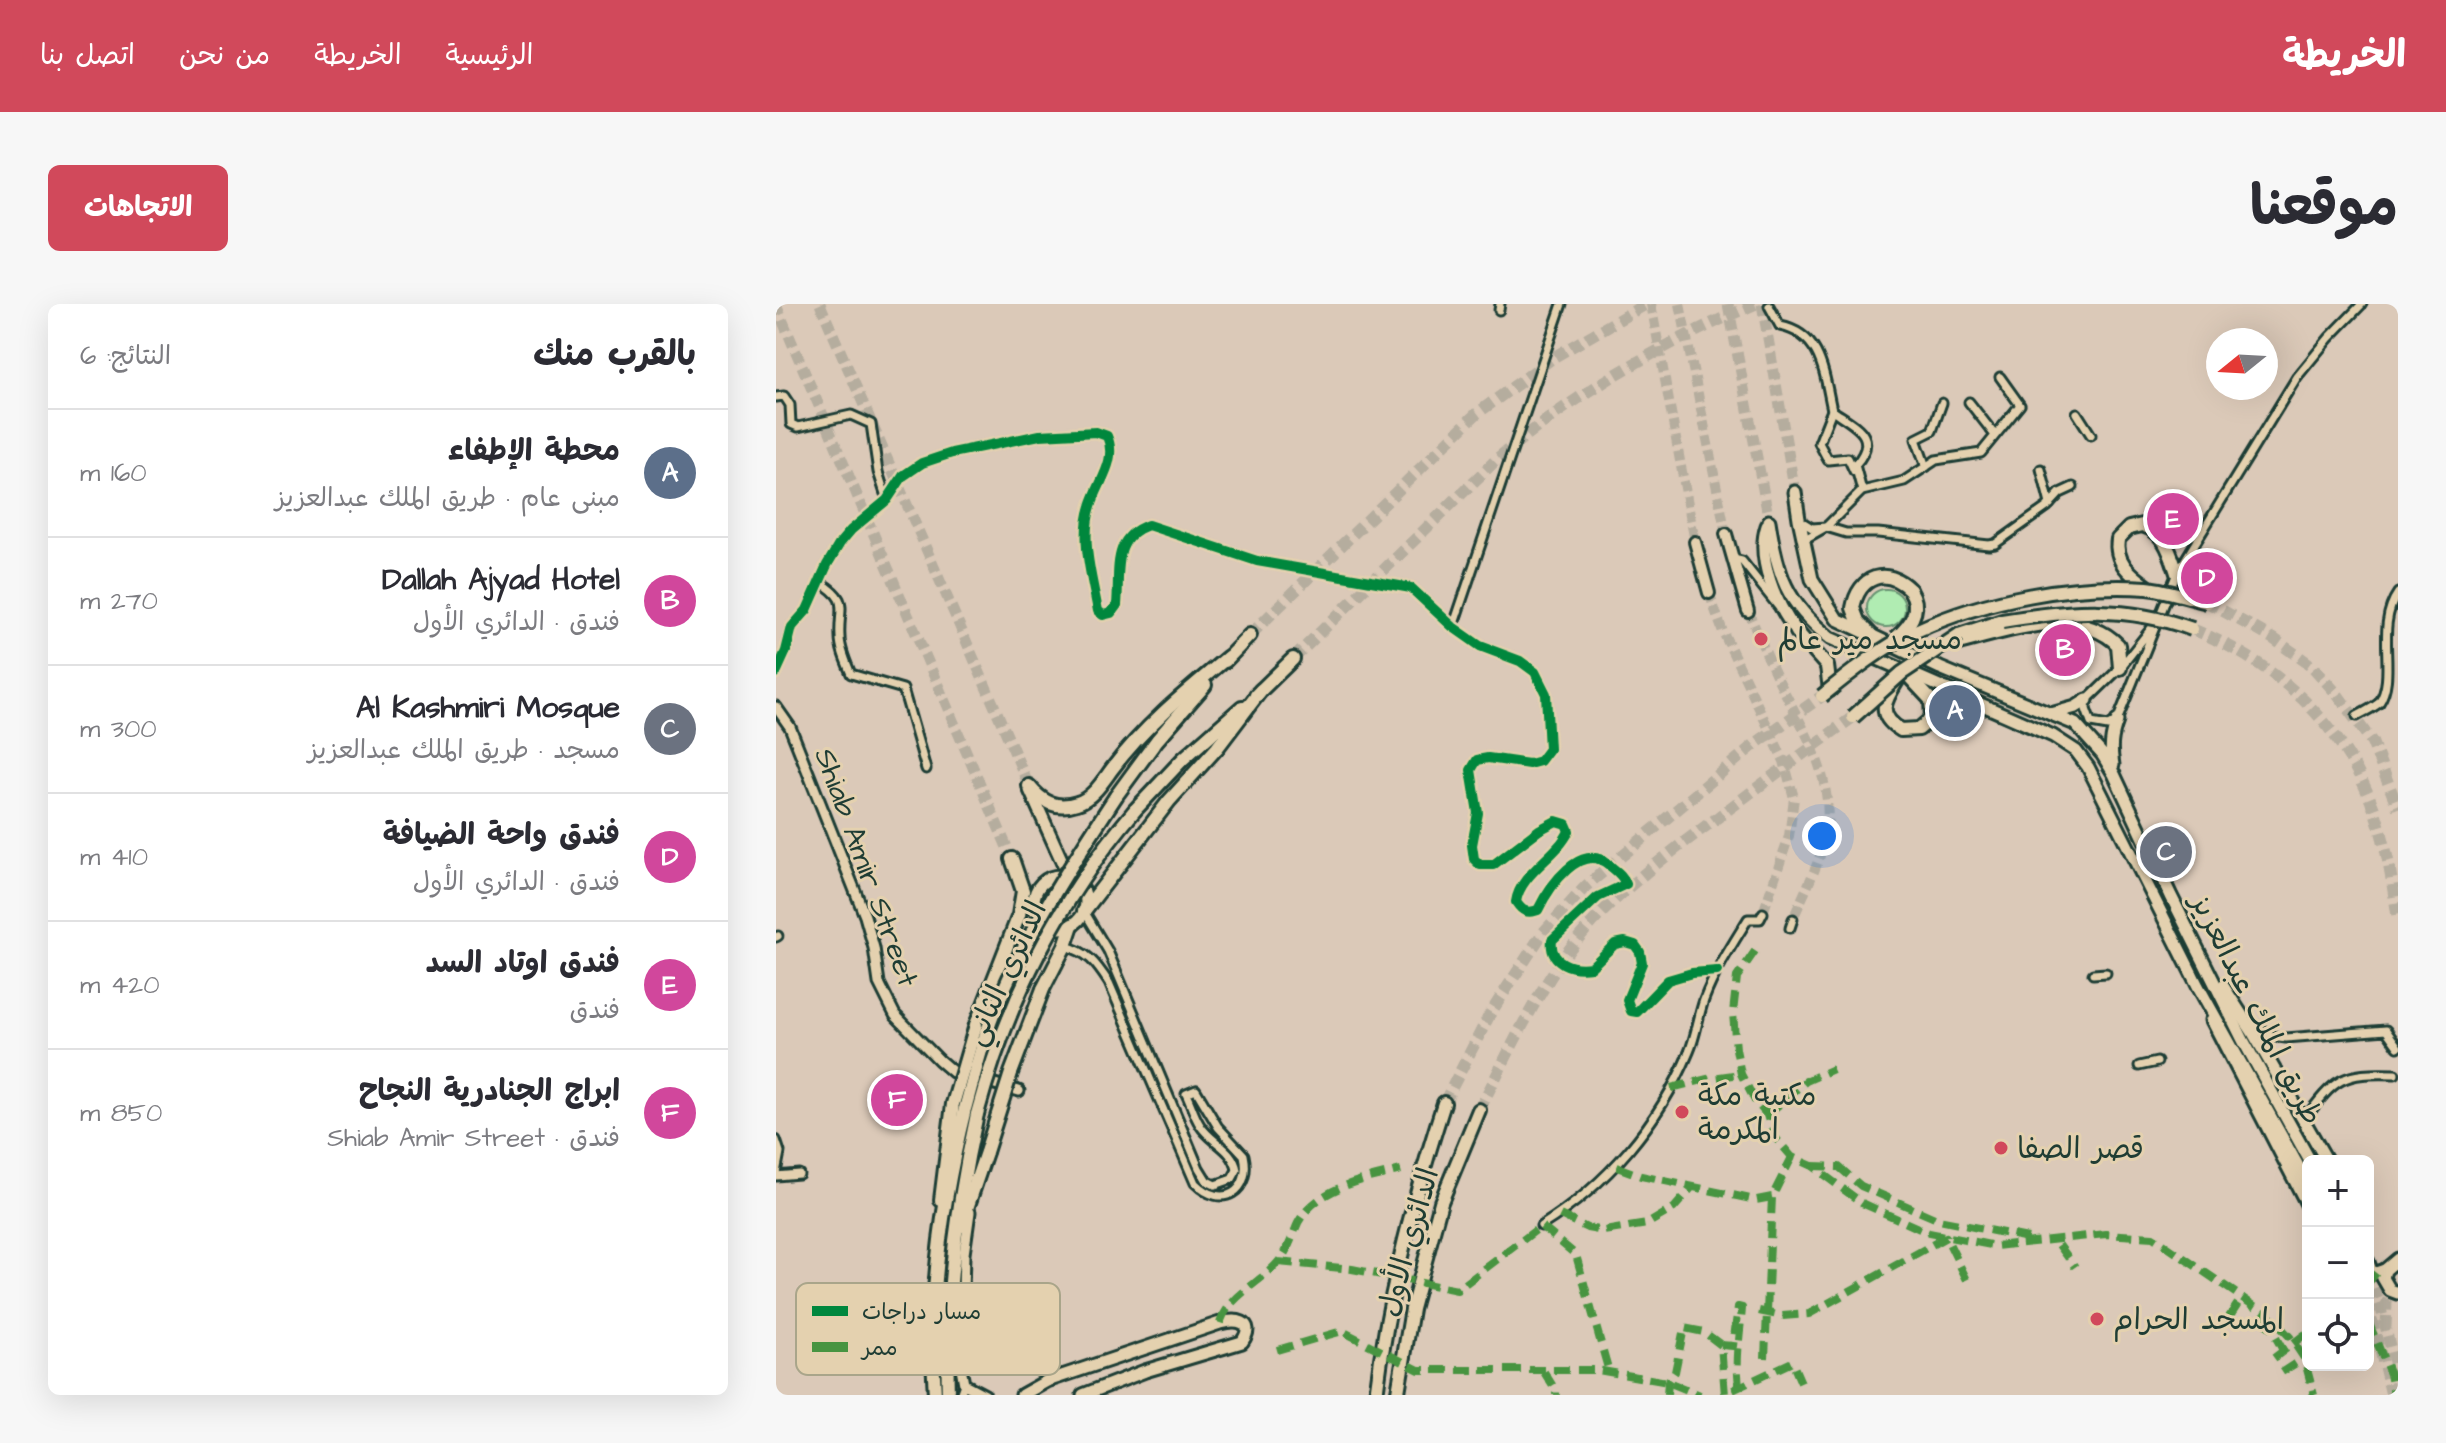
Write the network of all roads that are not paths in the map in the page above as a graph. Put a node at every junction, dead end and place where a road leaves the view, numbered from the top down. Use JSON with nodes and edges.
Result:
{"nodes":[{"id":1,"x":1562,"y":304,"type":"edge"},
{"id":2,"x":2362,"y":304,"type":"edge"},
{"id":3,"x":1769,"y":306,"type":"dead end"},
{"id":4,"x":2000,"y":377,"type":"dead end"},
{"id":5,"x":776,"y":397,"type":"edge"},
{"id":6,"x":1969,"y":402,"type":"dead end"},
{"id":7,"x":1942,"y":403,"type":"dead end"},
{"id":8,"x":1832,"y":410,"type":"junction"},
{"id":9,"x":2077,"y":413,"type":"dead end"},
{"id":10,"x":1994,"y":434,"type":"junction"},
{"id":11,"x":2091,"y":435,"type":"dead end"},
{"id":12,"x":1926,"y":467,"type":"junction"},
{"id":13,"x":2041,"y":469,"type":"dead end"},
{"id":14,"x":1855,"y":473,"type":"junction"},
{"id":15,"x":2073,"y":487,"type":"dead end"},
{"id":16,"x":1862,"y":491,"type":"junction"},
{"id":17,"x":1795,"y":492,"type":"tunnel mouth"},
{"id":18,"x":887,"y":500,"type":"junction"},
{"id":19,"x":2050,"y":504,"type":"junction"},
{"id":20,"x":1799,"y":519,"type":"junction"},
{"id":21,"x":1826,"y":527,"type":"junction"},
{"id":22,"x":1726,"y":534,"type":"tunnel mouth"},
{"id":23,"x":1803,"y":540,"type":"junction"},
{"id":24,"x":1695,"y":542,"type":"tunnel mouth"},
{"id":25,"x":1733,"y":559,"type":"junction"},
{"id":26,"x":2177,"y":573,"type":"junction"},
{"id":27,"x":820,"y":582,"type":"junction"},
{"id":28,"x":2149,"y":588,"type":"junction"},
{"id":29,"x":1709,"y":593,"type":"tunnel mouth"},
{"id":30,"x":2398,"y":593,"type":"edge"},
{"id":31,"x":2207,"y":602,"type":"tunnel mouth"},
{"id":32,"x":1748,"y":611,"type":"tunnel mouth"},
{"id":33,"x":1784,"y":612,"type":"junction"},
{"id":34,"x":2154,"y":625,"type":"junction"},
{"id":35,"x":1453,"y":627,"type":"junction"},
{"id":36,"x":2192,"y":629,"type":"tunnel mouth"},
{"id":37,"x":1797,"y":632,"type":"joint"},
{"id":38,"x":1250,"y":635,"type":"tunnel mouth"},
{"id":39,"x":1873,"y":637,"type":"junction"},
{"id":40,"x":1957,"y":640,"type":"junction"},
{"id":41,"x":1879,"y":653,"type":"junction"},
{"id":42,"x":1228,"y":657,"type":"junction"},
{"id":43,"x":1293,"y":659,"type":"tunnel mouth"},
{"id":44,"x":2120,"y":668,"type":"junction"},
{"id":45,"x":1902,"y":671,"type":"junction"},
{"id":46,"x":776,"y":673,"type":"edge"},
{"id":47,"x":1261,"y":690,"type":"junction"},
{"id":48,"x":2087,"y":700,"type":"junction"},
{"id":49,"x":776,"y":707,"type":"edge"},
{"id":50,"x":2034,"y":708,"type":"junction"},
{"id":51,"x":2051,"y":714,"type":"junction"},
{"id":52,"x":2357,"y":716,"type":"dead end"},
{"id":53,"x":1853,"y":717,"type":"tunnel mouth"},
{"id":54,"x":2117,"y":721,"type":"junction"},
{"id":55,"x":2027,"y":724,"type":"junction"},
{"id":56,"x":926,"y":769,"type":"dead end"},
{"id":57,"x":2114,"y":774,"type":"junction"},
{"id":58,"x":1029,"y":786,"type":"joint"},
{"id":59,"x":1012,"y":859,"type":"joint"},
{"id":60,"x":1069,"y":877,"type":"junction"},
{"id":61,"x":1034,"y":899,"type":"junction"},
{"id":62,"x":1084,"y":911,"type":"junction"},
{"id":63,"x":1762,"y":916,"type":"tunnel mouth"},
{"id":64,"x":1793,"y":919,"type":"tunnel mouth"},
{"id":65,"x":1072,"y":925,"type":"junction"},
{"id":66,"x":1790,"y":928,"type":"dead end"},
{"id":67,"x":1065,"y":946,"type":"junction"},
{"id":68,"x":2198,"y":950,"type":"junction"},
{"id":69,"x":1717,"y":971,"type":"junction"},
{"id":70,"x":2106,"y":973,"type":"dead end"},
{"id":71,"x":2093,"y":974,"type":"dead end"},
{"id":72,"x":2198,"y":986,"type":"junction"},
{"id":73,"x":2245,"y":1019,"type":"junction"},
{"id":74,"x":2398,"y":1047,"type":"edge"},
{"id":75,"x":2157,"y":1062,"type":"dead end"},
{"id":76,"x":2139,"y":1066,"type":"dead end"},
{"id":77,"x":2395,"y":1074,"type":"dead end"},
{"id":78,"x":1019,"y":1091,"type":"dead end"},
{"id":79,"x":1444,"y":1103,"type":"tunnel mouth"},
{"id":80,"x":965,"y":1109,"type":"junction"},
{"id":81,"x":1479,"y":1110,"type":"tunnel mouth"},
{"id":82,"x":2304,"y":1120,"type":"junction"},
{"id":83,"x":776,"y":1140,"type":"edge"},
{"id":84,"x":2307,"y":1155,"type":"edge"},
{"id":85,"x":2324,"y":1155,"type":"edge"},
{"id":86,"x":2302,"y":1173,"type":"edge"},
{"id":87,"x":776,"y":1174,"type":"edge"},
{"id":88,"x":799,"y":1174,"type":"dead end"},
{"id":89,"x":974,"y":1193,"type":"junction"},
{"id":90,"x":2302,"y":1195,"type":"edge"},
{"id":91,"x":1541,"y":1226,"type":"dead end"},
{"id":92,"x":952,"y":1247,"type":"junction"},
{"id":93,"x":2398,"y":1259,"type":"edge"},
{"id":94,"x":2385,"y":1270,"type":"junction"},
{"id":95,"x":2374,"y":1272,"type":"edge"},
{"id":96,"x":937,"y":1283,"type":"edge"},
{"id":97,"x":950,"y":1283,"type":"edge"},
{"id":98,"x":963,"y":1283,"type":"edge"},
{"id":99,"x":2397,"y":1287,"type":"edge"},
{"id":100,"x":934,"y":1375,"type":"edge"},
{"id":101,"x":948,"y":1375,"type":"edge"},
{"id":102,"x":962,"y":1375,"type":"edge"},
{"id":103,"x":964,"y":1384,"type":"junction"},
{"id":104,"x":1377,"y":1388,"type":"dead end"},
{"id":105,"x":1398,"y":1392,"type":"dead end"},
{"id":106,"x":935,"y":1395,"type":"edge"},
{"id":107,"x":948,"y":1395,"type":"edge"},
{"id":108,"x":960,"y":1395,"type":"edge"},
{"id":109,"x":985,"y":1395,"type":"edge"},
{"id":110,"x":1022,"y":1395,"type":"edge"},
{"id":111,"x":1083,"y":1395,"type":"edge"}],
"edges":[{"from":1,"to":35,"type":"street"},
{"from":2,"to":26,"type":"street"},
{"from":3,"to":8,"type":"street"},
{"from":4,"to":10,"type":"street"},
{"from":5,"to":18,"type":"street"},
{"from":6,"to":10,"type":"street"},
{"from":7,"to":12,"type":"street"},
{"from":8,"to":14,"type":"street"},
{"from":8,"to":14,"type":"street"},
{"from":9,"to":11,"type":"street"},
{"from":10,"to":12,"type":"street"},
{"from":12,"to":16,"type":"street"},
{"from":13,"to":19,"type":"street"},
{"from":14,"to":16,"type":"street"},
{"from":15,"to":19,"type":"street"},
{"from":16,"to":21,"type":"street"},
{"from":17,"to":20,"type":"main road","name":"طريق الملك عبدالعزيز"},
{"from":18,"to":27,"type":"street"},
{"from":18,"to":35,"type":"street"},
{"from":19,"to":21,"type":"street"},
{"from":20,"to":21,"type":"street"},
{"from":20,"to":23,"type":"main road","name":"طريق الملك عبدالعزيز"},
{"from":21,"to":23,"type":"street"},
{"from":22,"to":25,"type":"main road"},
{"from":23,"to":39,"type":"main road","name":"طريق الملك عبدالعزيز"},
{"from":24,"to":29,"type":"main road"},
{"from":25,"to":32,"type":"main road"},
{"from":25,"to":33,"type":"street"},
{"from":26,"to":28,"type":"highway"},
{"from":26,"to":34,"type":"street"},
{"from":27,"to":46,"type":"street"},
{"from":27,"to":56,"type":"street"},
{"from":28,"to":31,"type":"highway","bridge":true},
{"from":28,"to":41,"type":"highway","bridge":true},
{"from":30,"to":52,"type":"street"},
{"from":33,"to":37,"type":"main road"},
{"from":33,"to":45,"type":"main road","name":"طريق الملك عبدالعزيز"},
{"from":34,"to":44,"type":"street"},
{"from":34,"to":54,"type":"street"},
{"from":35,"to":69,"type":"street"},
{"from":36,"to":40,"type":"highway","bridge":true},
{"from":37,"to":41,"type":"highway","bridge":true},
{"from":38,"to":42,"type":"highway","name":"الدائري الثاني"},
{"from":39,"to":41,"type":"highway","bridge":true},
{"from":39,"to":50,"type":"main road","name":"طريق الملك عبدالعزيز"},
{"from":40,"to":44,"type":"highway"},
{"from":40,"to":45,"type":"highway","bridge":true},
{"from":42,"to":58,"type":"highway"},
{"from":42,"to":80,"type":"highway","name":"الدائري الثاني","bridge":true},
{"from":43,"to":47,"type":"highway","name":"الدائري الثاني"},
{"from":44,"to":48,"type":"street"},
{"from":45,"to":45,"type":"highway","bridge":true},
{"from":45,"to":53,"type":"highway","bridge":true},
{"from":45,"to":55,"type":"main road","name":"طريق الملك عبدالعزيز"},
{"from":47,"to":62,"type":"highway"},
{"from":47,"to":80,"type":"highway","name":"الدائري الثاني","bridge":true},
{"from":48,"to":51,"type":"main road"},
{"from":48,"to":54,"type":"street"},
{"from":49,"to":78,"type":"street","name":"Shiab Amir Street"},
{"from":50,"to":51,"type":"main road","name":"طريق الملك عبدالعزيز"},
{"from":50,"to":55,"type":"main road"},
{"from":51,"to":57,"type":"main road","name":"طريق الملك عبدالعزيز"},
{"from":54,"to":57,"type":"main road"},
{"from":55,"to":72,"type":"main road","name":"طريق الملك عبدالعزيز"},
{"from":57,"to":68,"type":"main road","name":"طريق الملك عبدالعزيز"},
{"from":58,"to":60,"type":"main road"},
{"from":59,"to":61,"type":"main road"},
{"from":59,"to":80,"type":"highway","bridge":true},
{"from":60,"to":61,"type":"main road"},
{"from":60,"to":62,"type":"main road"},
{"from":61,"to":65,"type":"main road"},
{"from":62,"to":65,"type":"main road"},
{"from":62,"to":67,"type":"street"},
{"from":63,"to":69,"type":"street"},
{"from":64,"to":66,"type":"street"},
{"from":65,"to":67,"type":"highway"},
{"from":67,"to":89,"type":"highway","bridge":true},
{"from":68,"to":73,"type":"main road"},
{"from":68,"to":84,"type":"main road","name":"طريق الملك عبدالعزيز"},
{"from":69,"to":91,"type":"street"},
{"from":70,"to":71,"type":"street"},
{"from":72,"to":86,"type":"main road","name":"طريق الملك عبدالعزيز"},
{"from":72,"to":90,"type":"main road"},
{"from":73,"to":74,"type":"street"},
{"from":73,"to":82,"type":"main road"},
{"from":75,"to":76,"type":"street"},
{"from":77,"to":82,"type":"street"},
{"from":79,"to":104,"type":"highway","name":"الدائري الأول"},
{"from":80,"to":92,"type":"highway","name":"الدائري الثاني"},
{"from":80,"to":96,"type":"highway"},
{"from":81,"to":105,"type":"highway","name":"الدائري الأول"},
{"from":82,"to":85,"type":"main road"},
{"from":83,"to":87,"type":"street"},
{"from":87,"to":88,"type":"street"},
{"from":89,"to":92,"type":"highway"},
{"from":89,"to":98,"type":"street"},
{"from":92,"to":97,"type":"highway","name":"الدائري الثاني"},
{"from":93,"to":94,"type":"main road"},
{"from":94,"to":95,"type":"main road"},
{"from":94,"to":99,"type":"main road"},
{"from":100,"to":106,"type":"highway"},
{"from":101,"to":107,"type":"highway","name":"الدائري الثاني"},
{"from":102,"to":103,"type":"street"},
{"from":103,"to":108,"type":"street"},
{"from":103,"to":109,"type":"street"},
{"from":110,"to":111,"type":"main road"}]}
